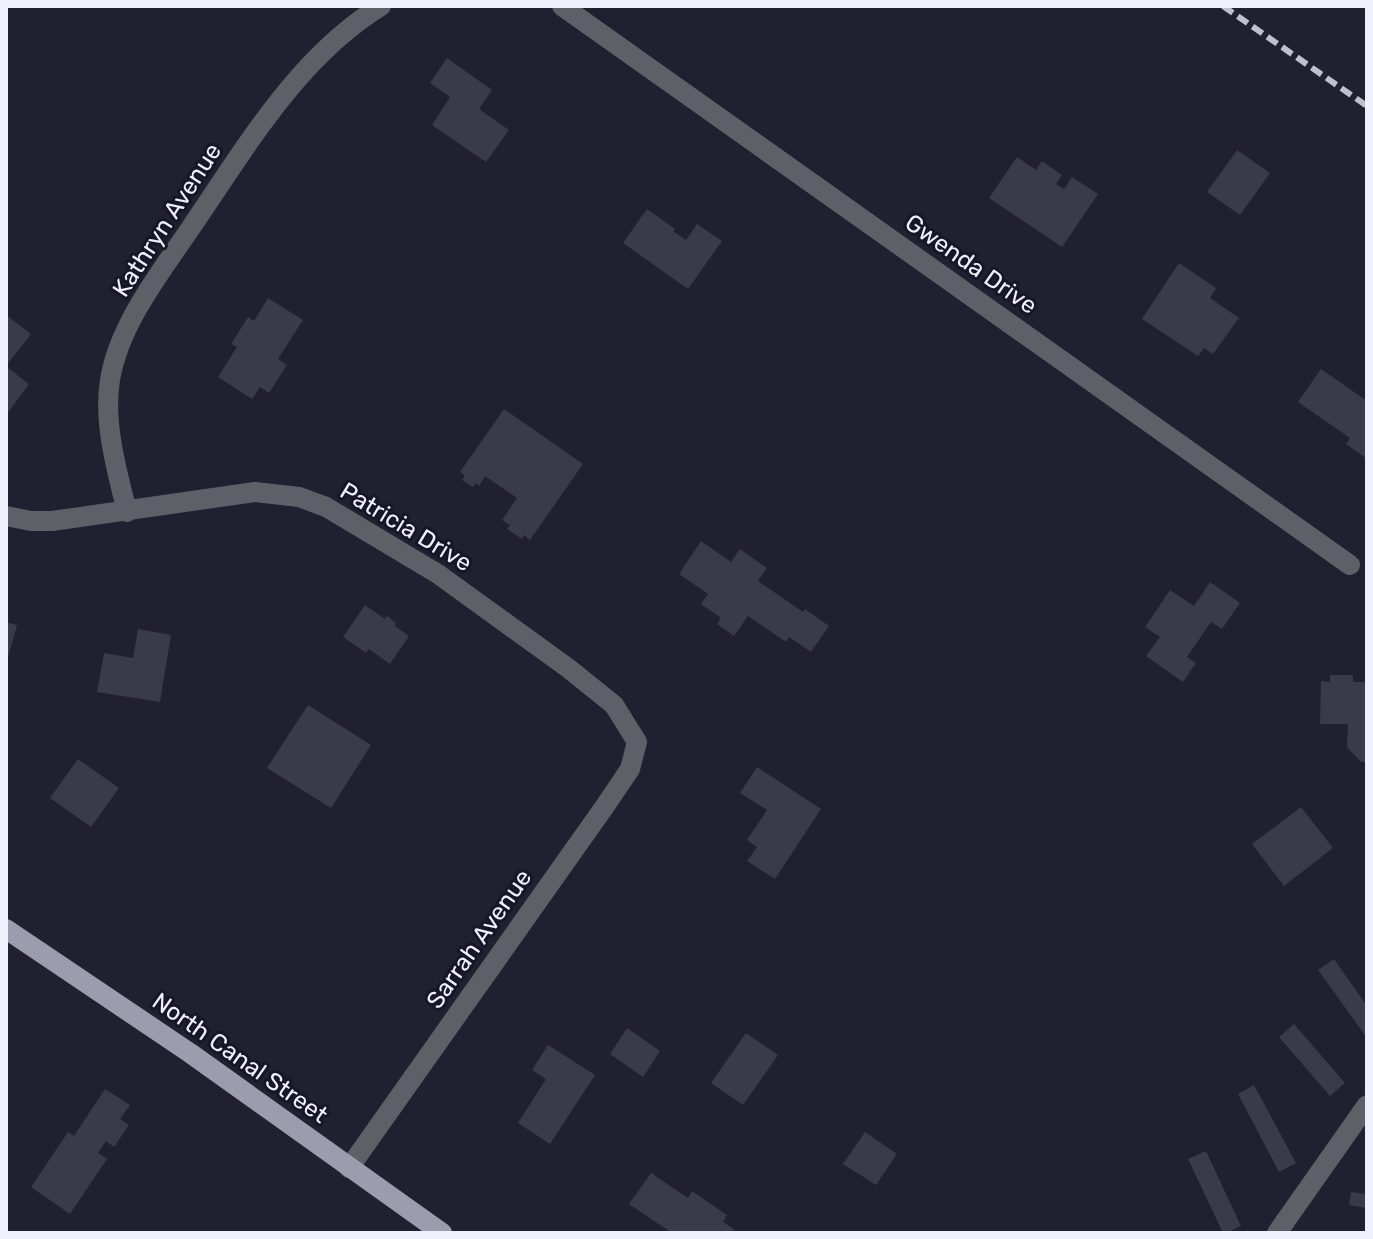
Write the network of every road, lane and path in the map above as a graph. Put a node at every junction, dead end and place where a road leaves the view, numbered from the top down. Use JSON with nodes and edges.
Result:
{"nodes":[{"id":1,"x":381,"y":6,"type":"edge"},
{"id":2,"x":562,"y":6,"type":"edge"},
{"id":3,"x":127,"y":512,"type":"junction"},
{"id":4,"x":6,"y":516,"type":"edge"},
{"id":5,"x":1350,"y":565,"type":"dead end"},
{"id":6,"x":633,"y":735,"type":"joint"},
{"id":7,"x":6,"y":929,"type":"edge"},
{"id":8,"x":1367,"y":1105,"type":"edge"},
{"id":9,"x":349,"y":1168,"type":"junction"},
{"id":10,"x":442,"y":1233,"type":"edge"},
{"id":11,"x":1277,"y":1233,"type":"edge"}],
"edges":[{"from":1,"to":3,"type":"street","name":"Kathryn Avenue"},
{"from":2,"to":5,"type":"street","name":"Gwenda Drive"},
{"from":3,"to":4,"type":"street","name":"Patricia Drive"},
{"from":3,"to":6,"type":"street","name":"Patricia Drive"},
{"from":6,"to":9,"type":"street","name":"Sarrah Avenue"},
{"from":7,"to":9,"type":"main road","name":"North Canal Street"},
{"from":8,"to":11,"type":"street"},
{"from":9,"to":10,"type":"main road","name":"North Canal Street"}]}
